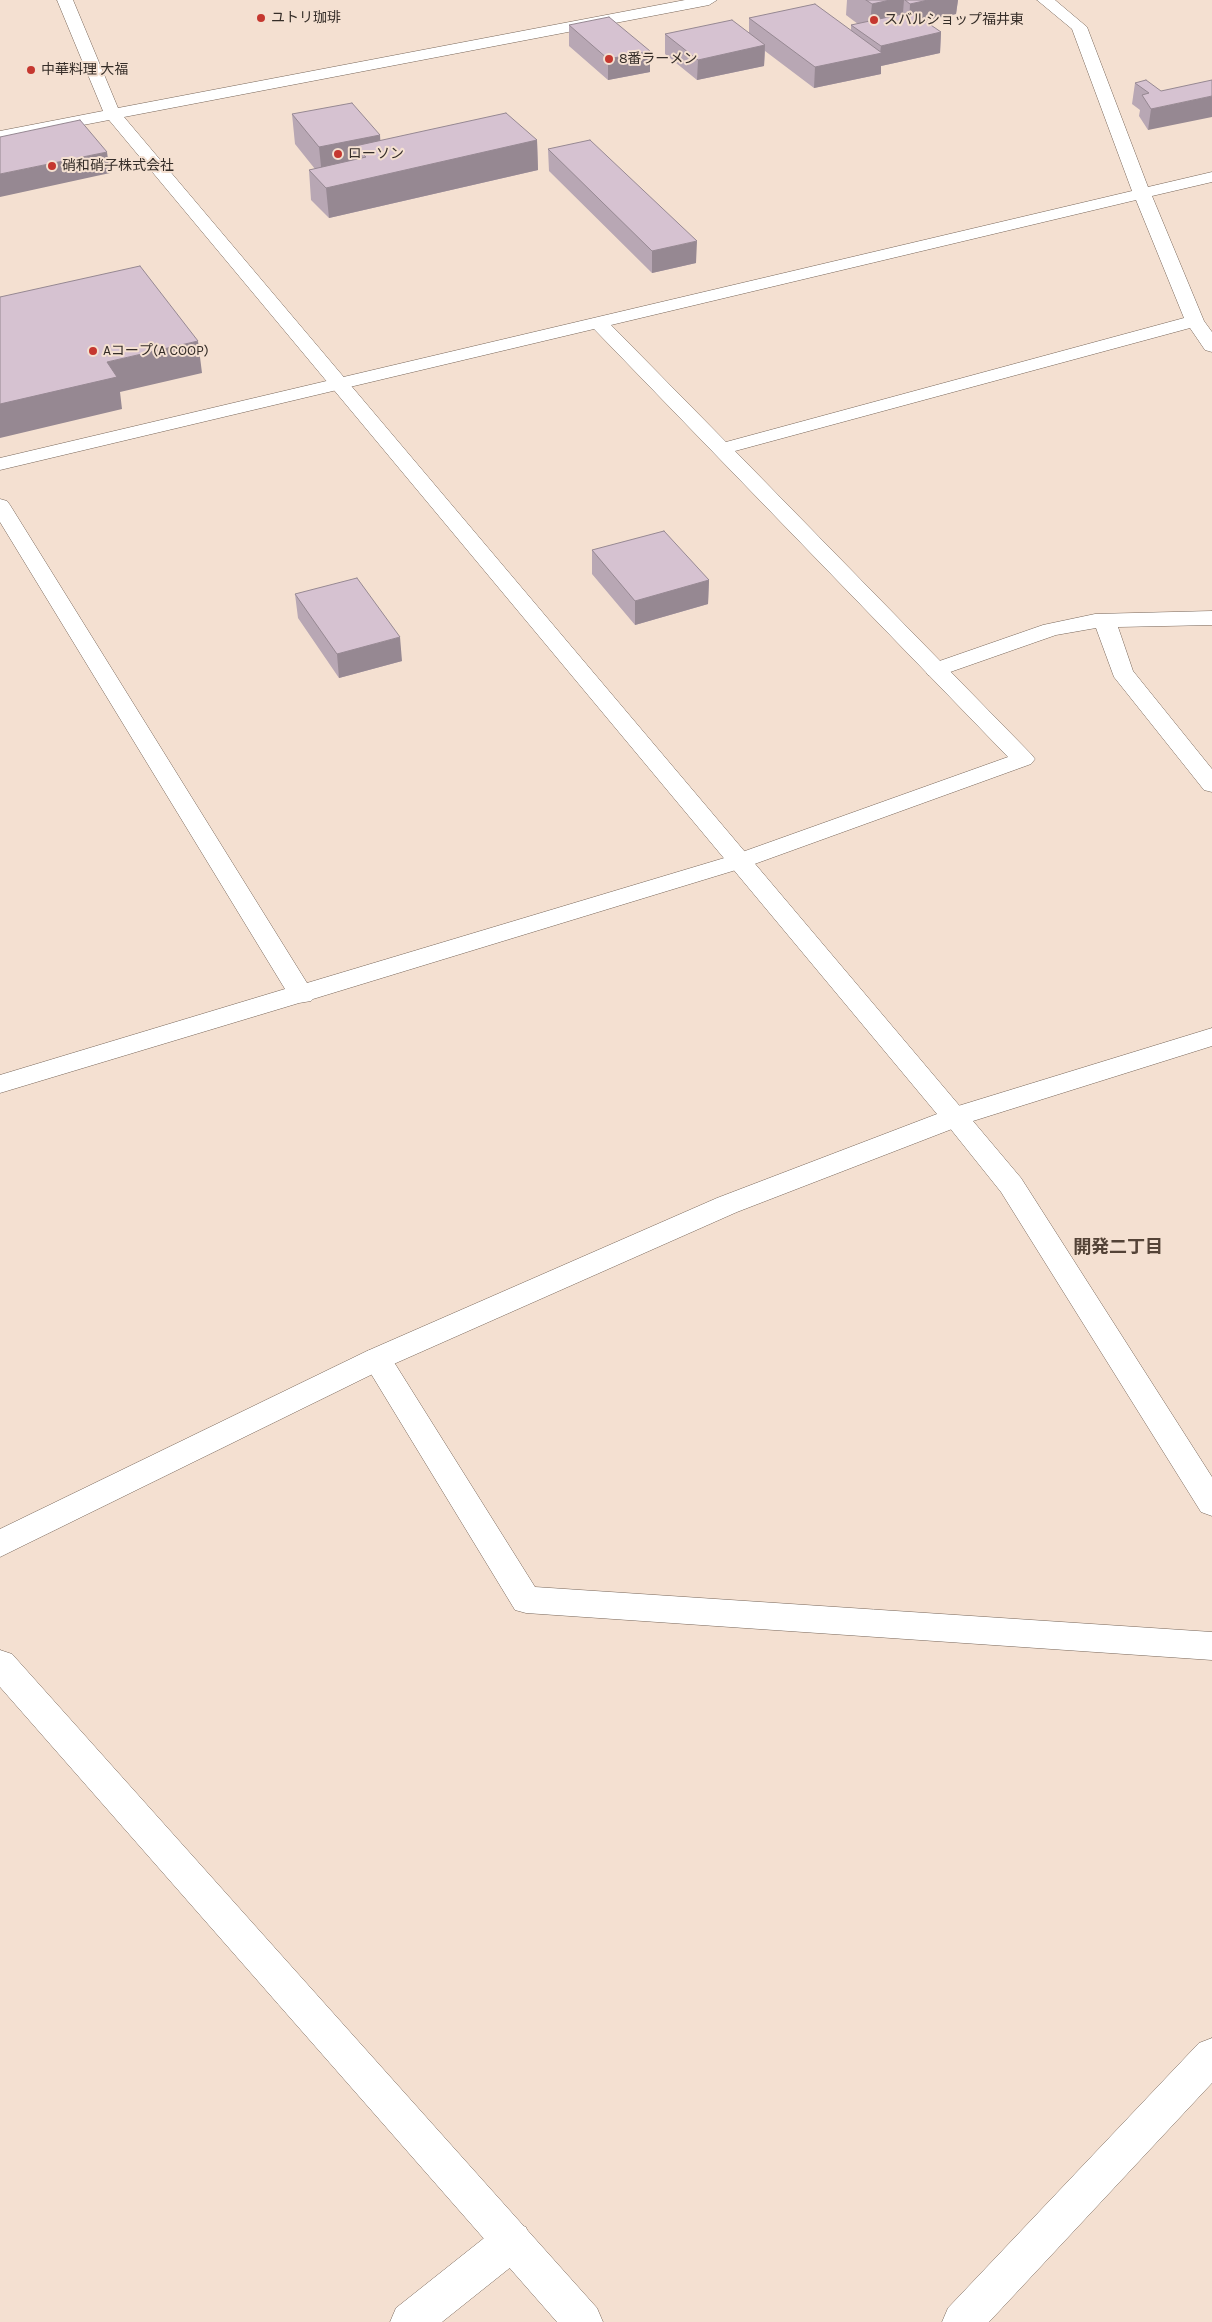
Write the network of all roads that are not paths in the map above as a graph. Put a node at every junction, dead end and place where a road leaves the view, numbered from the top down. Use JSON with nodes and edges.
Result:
{"nodes":[{"id":1,"x":65,"y":0,"type":"edge"},
{"id":2,"x":709,"y":0,"type":"edge"},
{"id":3,"x":1045,"y":0,"type":"edge"},
{"id":4,"x":112,"y":113,"type":"junction"},
{"id":5,"x":0,"y":136,"type":"edge"},
{"id":6,"x":1212,"y":177,"type":"edge"},
{"id":7,"x":1142,"y":194,"type":"junction"},
{"id":8,"x":1195,"y":321,"type":"junction"},
{"id":9,"x":599,"y":323,"type":"junction"},
{"id":10,"x":1212,"y":346,"type":"edge"},
{"id":11,"x":340,"y":384,"type":"junction"},
{"id":12,"x":721,"y":449,"type":"junction"},
{"id":13,"x":0,"y":464,"type":"edge"},
{"id":14,"x":0,"y":505,"type":"edge"},
{"id":15,"x":1212,"y":618,"type":"edge"},
{"id":16,"x":1105,"y":621,"type":"junction"},
{"id":17,"x":936,"y":670,"type":"junction"},
{"id":18,"x":1212,"y":785,"type":"edge"},
{"id":19,"x":740,"y":861,"type":"junction"},
{"id":20,"x":302,"y":995,"type":"junction"},
{"id":21,"x":1212,"y":1036,"type":"edge"},
{"id":22,"x":0,"y":1084,"type":"edge"},
{"id":23,"x":955,"y":1117,"type":"junction"},
{"id":24,"x":377,"y":1360,"type":"junction"},
{"id":25,"x":1212,"y":1503,"type":"edge"},
{"id":26,"x":0,"y":1544,"type":"edge"},
{"id":27,"x":1212,"y":1646,"type":"edge"},
{"id":28,"x":0,"y":1664,"type":"edge"},
{"id":29,"x":1212,"y":2056,"type":"edge"},
{"id":30,"x":512,"y":2241,"type":"junction"},
{"id":31,"x":410,"y":2322,"type":"edge"},
{"id":32,"x":583,"y":2322,"type":"edge"},
{"id":33,"x":962,"y":2322,"type":"edge"}],
"edges":[{"from":1,"to":4,"type":"street"},
{"from":2,"to":4,"type":"street"},
{"from":3,"to":7,"type":"street"},
{"from":4,"to":5,"type":"street"},
{"from":4,"to":11,"type":"street"},
{"from":6,"to":7,"type":"street"},
{"from":7,"to":8,"type":"street"},
{"from":7,"to":9,"type":"street"},
{"from":8,"to":10,"type":"street"},
{"from":8,"to":12,"type":"street"},
{"from":9,"to":11,"type":"street"},
{"from":9,"to":12,"type":"street"},
{"from":11,"to":13,"type":"street"},
{"from":11,"to":19,"type":"street"},
{"from":12,"to":17,"type":"street"},
{"from":14,"to":20,"type":"street"},
{"from":15,"to":16,"type":"street"},
{"from":16,"to":17,"type":"street"},
{"from":16,"to":18,"type":"street"},
{"from":17,"to":19,"type":"street"},
{"from":19,"to":20,"type":"street"},
{"from":19,"to":23,"type":"street"},
{"from":20,"to":22,"type":"street"},
{"from":21,"to":23,"type":"street"},
{"from":23,"to":24,"type":"street"},
{"from":23,"to":25,"type":"street"},
{"from":24,"to":26,"type":"street"},
{"from":24,"to":27,"type":"street"},
{"from":28,"to":30,"type":"street"},
{"from":29,"to":33,"type":"street"},
{"from":30,"to":31,"type":"street"},
{"from":30,"to":32,"type":"street"}]}
